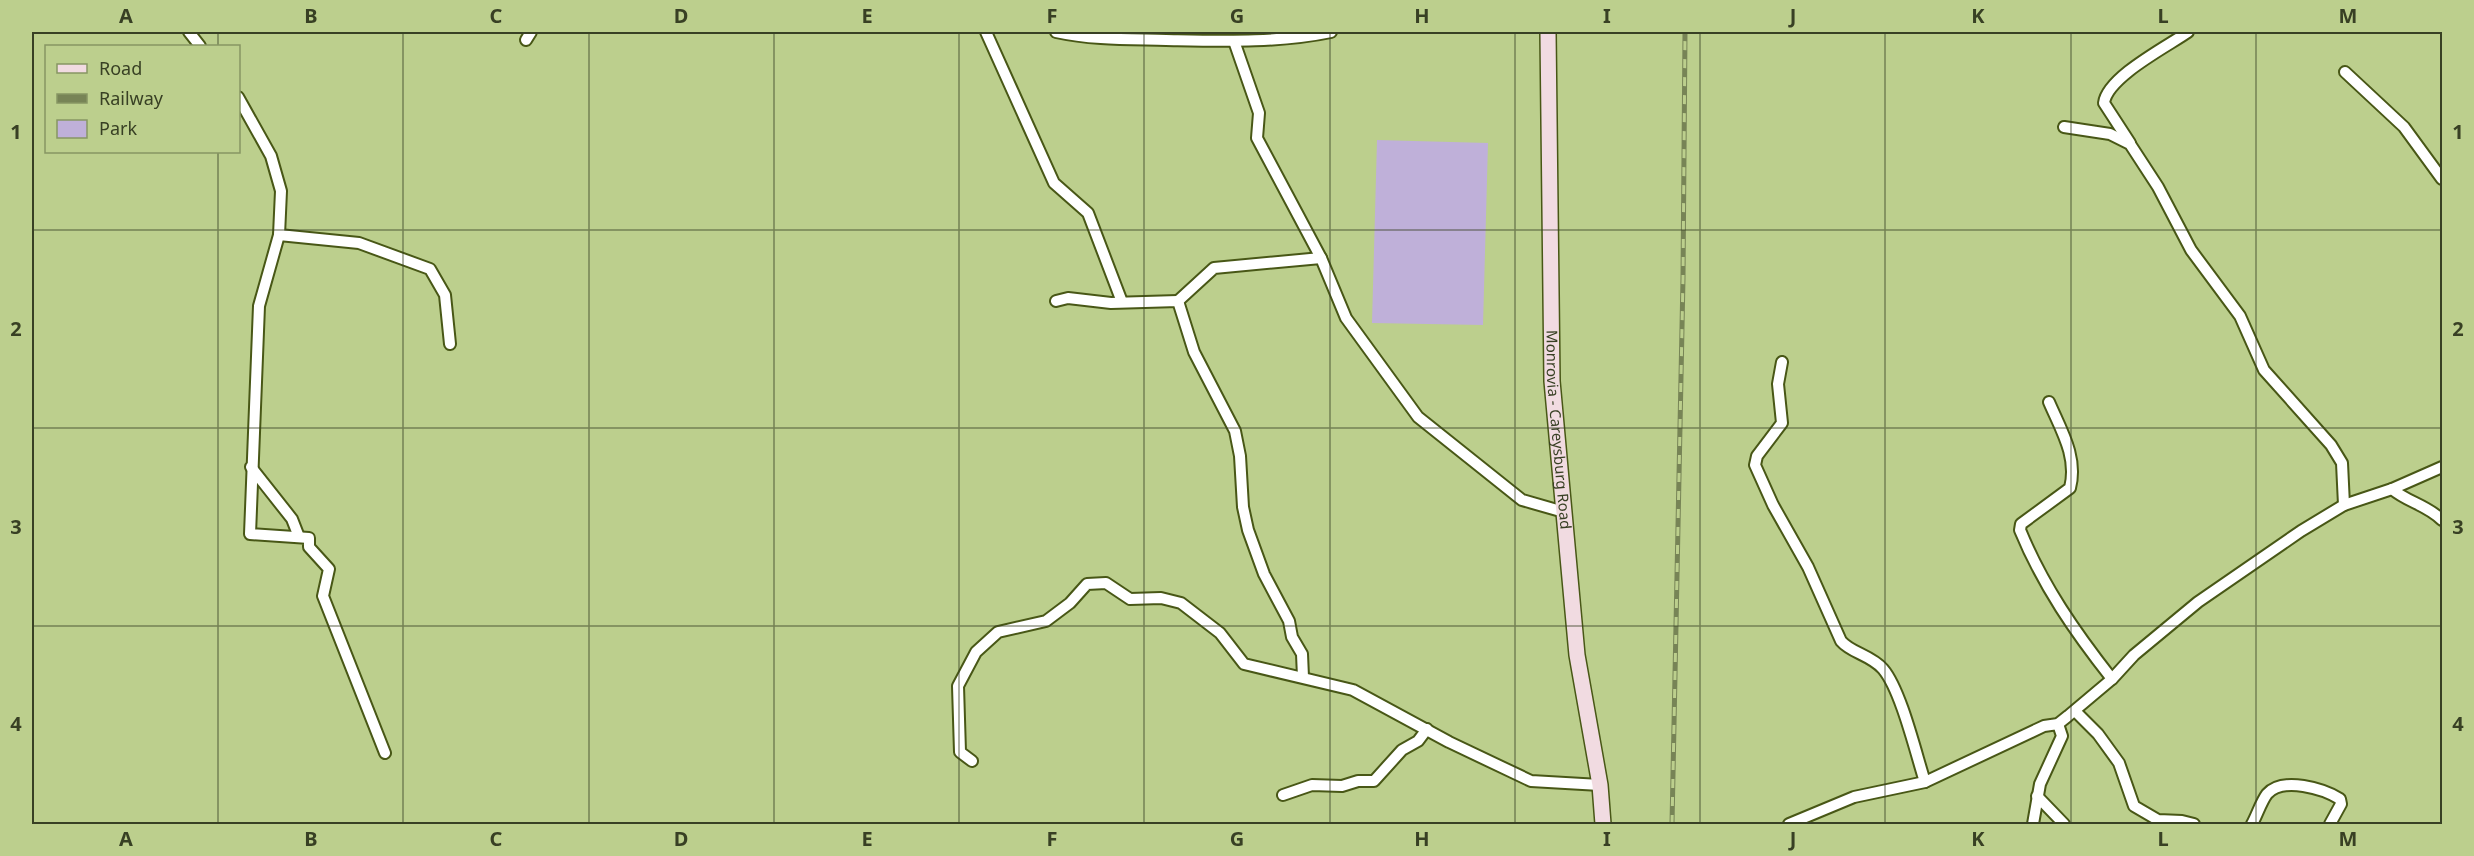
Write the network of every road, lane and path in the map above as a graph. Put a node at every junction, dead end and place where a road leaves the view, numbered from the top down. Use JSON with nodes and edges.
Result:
{"nodes":[{"id":1,"x":189,"y":32,"type":"edge"},
{"id":2,"x":986,"y":32,"type":"edge"},
{"id":3,"x":1056,"y":32,"type":"edge"},
{"id":4,"x":1331,"y":32,"type":"edge"},
{"id":5,"x":1548,"y":32,"type":"edge"},
{"id":6,"x":2188,"y":32,"type":"edge"},
{"id":7,"x":1227,"y":38,"type":"edge"},
{"id":8,"x":199,"y":45,"type":"edge"},
{"id":9,"x":2344,"y":72,"type":"dead end"},
{"id":10,"x":240,"y":101,"type":"edge"},
{"id":11,"x":2064,"y":127,"type":"dead end"},
{"id":12,"x":2130,"y":144,"type":"junction"},
{"id":13,"x":2442,"y":179,"type":"edge"},
{"id":14,"x":279,"y":235,"type":"junction"},
{"id":15,"x":1321,"y":258,"type":"junction"},
{"id":16,"x":1056,"y":301,"type":"dead end"},
{"id":17,"x":1179,"y":301,"type":"junction"},
{"id":18,"x":1122,"y":302,"type":"junction"},
{"id":19,"x":450,"y":344,"type":"dead end"},
{"id":20,"x":1782,"y":362,"type":"dead end"},
{"id":21,"x":2049,"y":402,"type":"dead end"},
{"id":22,"x":251,"y":466,"type":"junction"},
{"id":23,"x":2442,"y":468,"type":"edge"},
{"id":24,"x":2392,"y":489,"type":"junction"},
{"id":25,"x":2344,"y":505,"type":"junction"},
{"id":26,"x":1564,"y":512,"type":"junction"},
{"id":27,"x":2442,"y":520,"type":"edge"},
{"id":28,"x":299,"y":537,"type":"junction"},
{"id":29,"x":1303,"y":677,"type":"junction"},
{"id":30,"x":2112,"y":680,"type":"junction"},
{"id":31,"x":2075,"y":711,"type":"junction"},
{"id":32,"x":2058,"y":724,"type":"junction"},
{"id":33,"x":1427,"y":729,"type":"junction"},
{"id":34,"x":384,"y":753,"type":"dead end"},
{"id":35,"x":972,"y":761,"type":"dead end"},
{"id":36,"x":1925,"y":782,"type":"junction"},
{"id":37,"x":1600,"y":785,"type":"junction"},
{"id":38,"x":1283,"y":795,"type":"dead end"},
{"id":39,"x":2037,"y":796,"type":"junction"},
{"id":40,"x":1603,"y":825,"type":"edge"},
{"id":41,"x":1789,"y":825,"type":"edge"},
{"id":42,"x":2033,"y":825,"type":"edge"},
{"id":43,"x":2064,"y":825,"type":"edge"},
{"id":44,"x":2194,"y":825,"type":"edge"},
{"id":45,"x":2252,"y":825,"type":"edge"},
{"id":46,"x":2330,"y":825,"type":"edge"}],
"edges":[{"from":1,"to":8,"type":"street"},
{"from":2,"to":18,"type":"street"},
{"from":3,"to":7,"type":"street"},
{"from":4,"to":7,"type":"street"},
{"from":5,"to":26,"type":"main road","name":"Monrovia - Careysburg Road"},
{"from":6,"to":12,"type":"street"},
{"from":7,"to":15,"type":"street"},
{"from":9,"to":13,"type":"street"},
{"from":10,"to":14,"type":"street"},
{"from":11,"to":12,"type":"street"},
{"from":12,"to":25,"type":"street"},
{"from":14,"to":19,"type":"street"},
{"from":14,"to":22,"type":"street"},
{"from":15,"to":17,"type":"street"},
{"from":15,"to":26,"type":"street"},
{"from":16,"to":18,"type":"street"},
{"from":17,"to":18,"type":"street"},
{"from":17,"to":29,"type":"street"},
{"from":20,"to":36,"type":"street"},
{"from":21,"to":30,"type":"street"},
{"from":22,"to":28,"type":"street"},
{"from":22,"to":28,"type":"street"},
{"from":23,"to":24,"type":"street"},
{"from":24,"to":25,"type":"street"},
{"from":24,"to":27,"type":"street"},
{"from":25,"to":30,"type":"street"},
{"from":26,"to":37,"type":"main road","name":"Monrovia - Careysburg Road"},
{"from":28,"to":34,"type":"street"},
{"from":29,"to":33,"type":"street"},
{"from":29,"to":35,"type":"street"},
{"from":30,"to":31,"type":"street"},
{"from":31,"to":32,"type":"street"},
{"from":31,"to":44,"type":"street"},
{"from":32,"to":36,"type":"street"},
{"from":32,"to":39,"type":"street"},
{"from":33,"to":37,"type":"street"},
{"from":33,"to":38,"type":"street"},
{"from":36,"to":41,"type":"street"},
{"from":37,"to":40,"type":"main road","name":"Monrovia - Careysburg Road"},
{"from":39,"to":42,"type":"street"},
{"from":39,"to":43,"type":"street"},
{"from":45,"to":46,"type":"street"}]}
